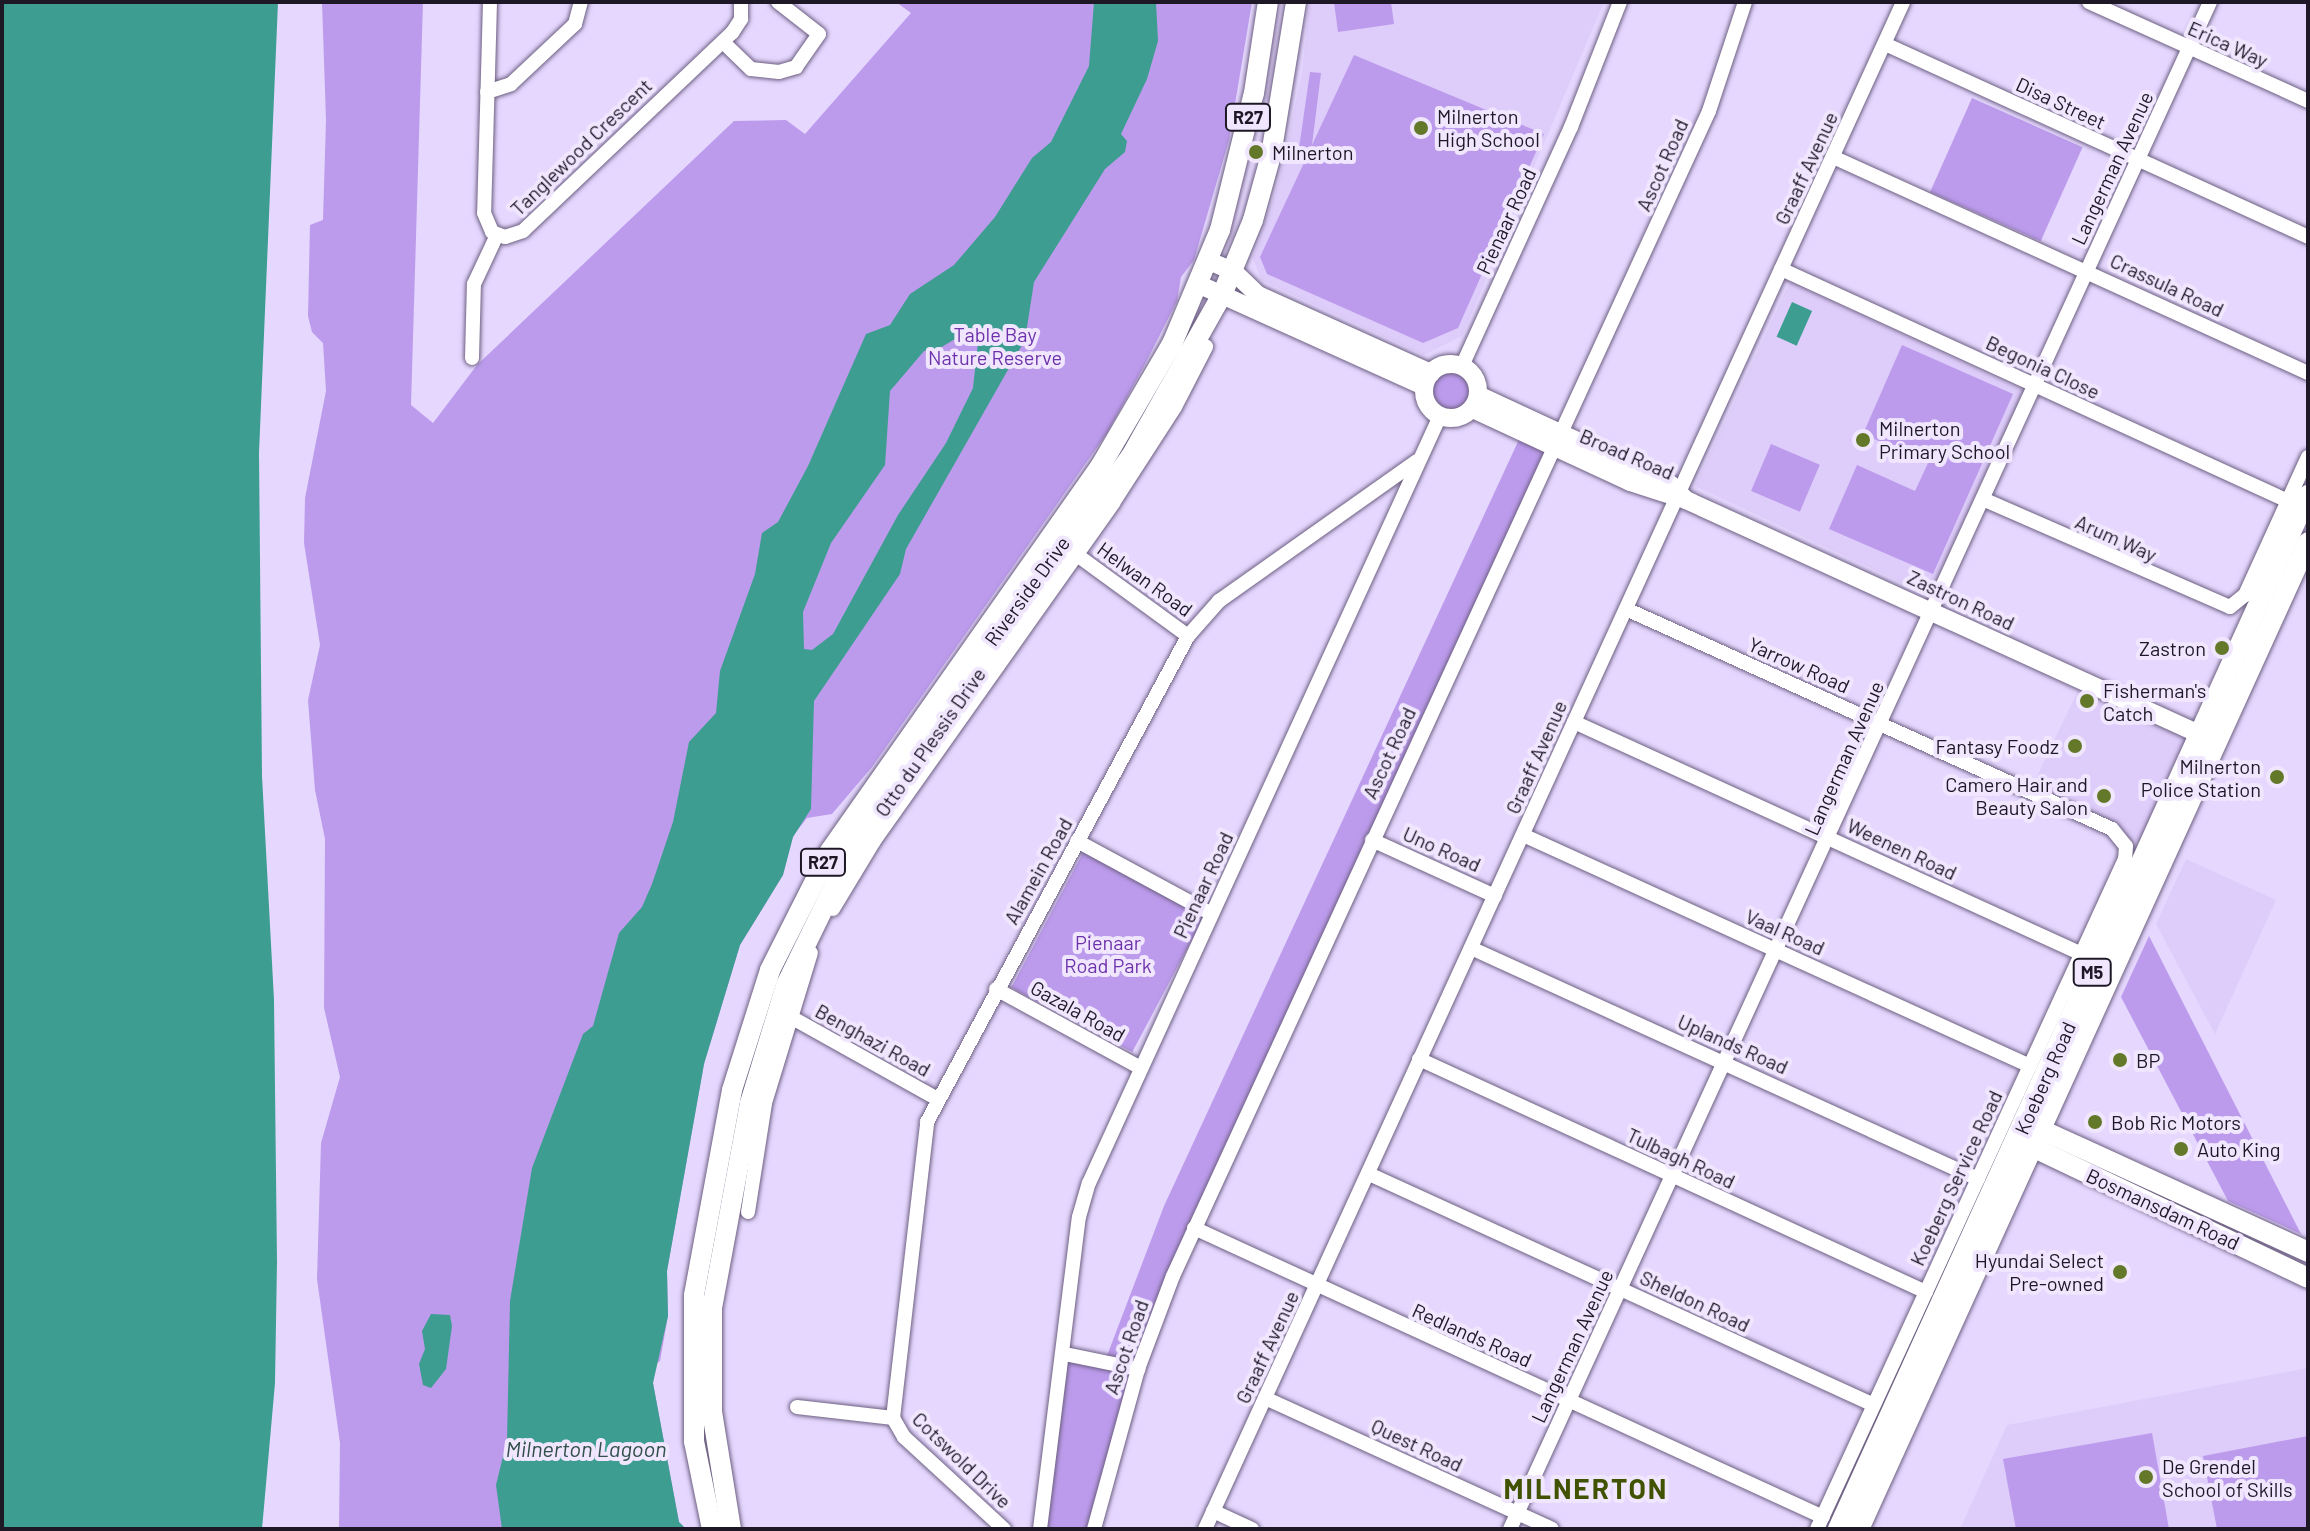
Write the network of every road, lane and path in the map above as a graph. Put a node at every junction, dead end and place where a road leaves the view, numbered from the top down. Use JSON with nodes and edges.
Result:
{"nodes":[{"id":1,"x":490,"y":2,"type":"edge"},
{"id":2,"x":581,"y":2,"type":"edge"},
{"id":3,"x":741,"y":2,"type":"edge"},
{"id":4,"x":778,"y":2,"type":"edge"},
{"id":5,"x":1268,"y":2,"type":"edge"},
{"id":6,"x":1296,"y":2,"type":"edge"},
{"id":7,"x":1620,"y":2,"type":"edge"},
{"id":8,"x":1745,"y":2,"type":"edge"},
{"id":9,"x":1903,"y":2,"type":"edge"},
{"id":10,"x":2089,"y":2,"type":"edge"},
{"id":11,"x":2210,"y":2,"type":"edge"},
{"id":12,"x":723,"y":42,"type":"junction"},
{"id":13,"x":1885,"y":44,"type":"junction"},
{"id":14,"x":2189,"y":49,"type":"junction"},
{"id":15,"x":487,"y":92,"type":"junction"},
{"id":16,"x":2308,"y":101,"type":"edge"},
{"id":17,"x":1833,"y":157,"type":"junction"},
{"id":18,"x":2138,"y":160,"type":"junction"},
{"id":19,"x":497,"y":235,"type":"junction"},
{"id":20,"x":2308,"y":237,"type":"edge"},
{"id":21,"x":1209,"y":261,"type":"junction"},
{"id":22,"x":1781,"y":269,"type":"junction"},
{"id":23,"x":2087,"y":270,"type":"junction"},
{"id":24,"x":1233,"y":271,"type":"junction"},
{"id":25,"x":1200,"y":285,"type":"junction"},
{"id":26,"x":1222,"y":295,"type":"junction"},
{"id":27,"x":1304,"y":325,"type":"junction"},
{"id":28,"x":1206,"y":347,"type":"dead end"},
{"id":29,"x":472,"y":358,"type":"dead end"},
{"id":30,"x":1462,"y":366,"type":"junction"},
{"id":31,"x":2308,"y":373,"type":"edge"},
{"id":32,"x":1428,"y":380,"type":"junction"},
{"id":33,"x":2035,"y":385,"type":"junction"},
{"id":34,"x":1476,"y":402,"type":"junction"},
{"id":35,"x":1440,"y":416,"type":"junction"},
{"id":36,"x":1556,"y":440,"type":"junction"},
{"id":37,"x":2308,"y":457,"type":"edge"},
{"id":38,"x":1420,"y":459,"type":"junction"},
{"id":39,"x":1376,"y":491,"type":"junction"},
{"id":40,"x":2308,"y":495,"type":"edge"},
{"id":41,"x":1681,"y":497,"type":"junction"},
{"id":42,"x":1985,"y":500,"type":"junction"},
{"id":43,"x":2288,"y":501,"type":"junction"},
{"id":44,"x":1395,"y":512,"type":"junction"},
{"id":45,"x":2308,"y":542,"type":"edge"},
{"id":46,"x":1077,"y":555,"type":"junction"},
{"id":47,"x":1626,"y":609,"type":"junction"},
{"id":48,"x":1932,"y":611,"type":"junction"},
{"id":49,"x":1188,"y":636,"type":"junction"},
{"id":50,"x":1574,"y":722,"type":"junction"},
{"id":51,"x":1881,"y":724,"type":"junction"},
{"id":52,"x":2208,"y":738,"type":"junction"},
{"id":53,"x":1523,"y":835,"type":"junction"},
{"id":54,"x":1830,"y":838,"type":"junction"},
{"id":55,"x":1372,"y":840,"type":"junction"},
{"id":56,"x":1077,"y":841,"type":"junction"},
{"id":57,"x":2125,"y":842,"type":"joint"},
{"id":58,"x":1495,"y":896,"type":"junction"},
{"id":59,"x":1212,"y":914,"type":"junction"},
{"id":60,"x":1471,"y":948,"type":"junction"},
{"id":61,"x":1776,"y":950,"type":"junction"},
{"id":62,"x":2082,"y":954,"type":"junction"},
{"id":63,"x":996,"y":989,"type":"junction"},
{"id":64,"x":789,"y":1016,"type":"junction"},
{"id":65,"x":1419,"y":1059,"type":"junction"},
{"id":66,"x":1723,"y":1062,"type":"junction"},
{"id":67,"x":2030,"y":1066,"type":"junction"},
{"id":68,"x":1141,"y":1068,"type":"junction"},
{"id":69,"x":936,"y":1098,"type":"junction"},
{"id":70,"x":2030,"y":1135,"type":"junction"},
{"id":71,"x":1369,"y":1174,"type":"junction"},
{"id":72,"x":1674,"y":1177,"type":"junction"},
{"id":73,"x":1978,"y":1179,"type":"junction"},
{"id":74,"x":748,"y":1212,"type":"dead end"},
{"id":75,"x":1194,"y":1228,"type":"junction"},
{"id":76,"x":2308,"y":1252,"type":"edge"},
{"id":77,"x":2308,"y":1278,"type":"edge"},
{"id":78,"x":1316,"y":1287,"type":"junction"},
{"id":79,"x":1621,"y":1289,"type":"junction"},
{"id":80,"x":1926,"y":1292,"type":"junction"},
{"id":81,"x":1065,"y":1354,"type":"junction"},
{"id":82,"x":1138,"y":1369,"type":"junction"},
{"id":83,"x":1265,"y":1398,"type":"junction"},
{"id":84,"x":1568,"y":1400,"type":"junction"},
{"id":85,"x":1874,"y":1405,"type":"junction"},
{"id":86,"x":797,"y":1407,"type":"dead end"},
{"id":87,"x":893,"y":1418,"type":"junction"},
{"id":88,"x":1213,"y":1511,"type":"junction"},
{"id":89,"x":1517,"y":1513,"type":"junction"},
{"id":90,"x":1826,"y":1525,"type":"edge"},
{"id":91,"x":712,"y":1529,"type":"edge"},
{"id":92,"x":731,"y":1529,"type":"edge"},
{"id":93,"x":1004,"y":1529,"type":"edge"},
{"id":94,"x":1040,"y":1529,"type":"edge"},
{"id":95,"x":1094,"y":1529,"type":"edge"},
{"id":96,"x":1205,"y":1529,"type":"edge"},
{"id":97,"x":1252,"y":1529,"type":"edge"},
{"id":98,"x":1510,"y":1529,"type":"edge"},
{"id":99,"x":1552,"y":1529,"type":"edge"},
{"id":100,"x":1859,"y":1529,"type":"edge"}],
"edges":[{"from":1,"to":15,"type":"street","name":"Tanglewood Crescent"},
{"from":2,"to":15,"type":"street"},
{"from":3,"to":12,"type":"street","name":"Tanglewood Crescent"},
{"from":4,"to":12,"type":"street"},
{"from":5,"to":21,"type":"main road","name":"Otto du Plessis Drive","number":"R27"},
{"from":6,"to":24,"type":"main road","name":"Otto du Plessis Drive","number":"R27"},
{"from":7,"to":30,"type":"street","name":"Pienaar Road"},
{"from":8,"to":36,"type":"street","name":"Ascot Road"},
{"from":9,"to":13,"type":"street","name":"Graaff Avenue"},
{"from":10,"to":14,"type":"street","name":"Erica Way"},
{"from":11,"to":14,"type":"street","name":"Langerman Avenue"},
{"from":12,"to":19,"type":"street","name":"Tanglewood Crescent"},
{"from":13,"to":17,"type":"street","name":"Graaff Avenue"},
{"from":13,"to":18,"type":"street","name":"Disa Street"},
{"from":14,"to":16,"type":"street","name":"Erica Way"},
{"from":14,"to":18,"type":"street","name":"Langerman Avenue"},
{"from":15,"to":19,"type":"street","name":"Tanglewood Crescent"},
{"from":17,"to":22,"type":"street","name":"Graaff Avenue"},
{"from":17,"to":23,"type":"street","name":"Crassula Road"},
{"from":18,"to":20,"type":"street","name":"Disa Street"},
{"from":18,"to":23,"type":"street","name":"Langerman Avenue"},
{"from":19,"to":29,"type":"street"},
{"from":21,"to":24,"type":"street"},
{"from":21,"to":25,"type":"main road","name":"Otto du Plessis Drive","number":"R27"},
{"from":22,"to":33,"type":"street","name":"Begonia Close"},
{"from":22,"to":41,"type":"street","name":"Graaff Avenue"},
{"from":23,"to":31,"type":"street","name":"Crassula Road"},
{"from":23,"to":33,"type":"street","name":"Langerman Avenue"},
{"from":24,"to":26,"type":"main road","name":"Otto du Plessis Drive","number":"R27"},
{"from":24,"to":27,"type":"street"},
{"from":25,"to":26,"type":"street"},
{"from":25,"to":91,"type":"main road","name":"Otto du Plessis Drive","number":"R27"},
{"from":26,"to":27,"type":"street"},
{"from":26,"to":92,"type":"main road","name":"Otto du Plessis Drive","number":"R27"},
{"from":27,"to":32,"type":"street"},
{"from":28,"to":46,"type":"street","name":"Riverside Drive"},
{"from":30,"to":32,"type":"street"},
{"from":30,"to":34,"type":"street"},
{"from":32,"to":35,"type":"street"},
{"from":33,"to":42,"type":"street","name":"Langerman Avenue"},
{"from":33,"to":43,"type":"street","name":"Begonia Close"},
{"from":34,"to":35,"type":"street"},
{"from":34,"to":36,"type":"street","name":"Broad Road"},
{"from":35,"to":38,"type":"street","name":"Pienaar Road"},
{"from":36,"to":41,"type":"street","name":"Broad Road"},
{"from":36,"to":55,"type":"street","name":"Ascot Road"},
{"from":37,"to":43,"type":"street"},
{"from":38,"to":39,"type":"street","name":"Alamein Road"},
{"from":38,"to":44,"type":"street","name":"Pienaar Road"},
{"from":39,"to":44,"type":"street"},
{"from":39,"to":49,"type":"street","name":"Alamein Road"},
{"from":40,"to":52,"type":"main road","name":"Koeberg Road","number":"M5"},
{"from":41,"to":47,"type":"street","name":"Graaff Avenue"},
{"from":41,"to":48,"type":"street","name":"Zastron Road"},
{"from":42,"to":43,"type":"street","name":"Arum Way"},
{"from":42,"to":48,"type":"street","name":"Langerman Avenue"},
{"from":44,"to":59,"type":"street","name":"Pienaar Road"},
{"from":45,"to":52,"type":"main road","name":"Koeberg Road","number":"M5"},
{"from":46,"to":49,"type":"street","name":"Helwan Road"},
{"from":46,"to":64,"type":"street","name":"Riverside Drive"},
{"from":47,"to":50,"type":"street","name":"Graaff Avenue"},
{"from":47,"to":51,"type":"street","name":"Yarrow Road"},
{"from":48,"to":51,"type":"street","name":"Langerman Avenue"},
{"from":48,"to":52,"type":"street","name":"Zastron Road"},
{"from":49,"to":56,"type":"street","name":"Alamein Road"},
{"from":50,"to":53,"type":"street","name":"Graaff Avenue"},
{"from":50,"to":54,"type":"street","name":"Weenen Road"},
{"from":51,"to":54,"type":"street","name":"Langerman Avenue"},
{"from":51,"to":57,"type":"street","name":"Yarrow Road"},
{"from":52,"to":70,"type":"main road","name":"Koeberg Road","number":"M5"},
{"from":53,"to":58,"type":"street","name":"Graaff Avenue"},
{"from":53,"to":61,"type":"street","name":"Vaal Road"},
{"from":54,"to":61,"type":"street","name":"Langerman Avenue"},
{"from":54,"to":62,"type":"street","name":"Weenen Road"},
{"from":55,"to":58,"type":"street","name":"Uno Road"},
{"from":55,"to":75,"type":"street","name":"Ascot Road"},
{"from":56,"to":59,"type":"street"},
{"from":56,"to":63,"type":"street","name":"Alamein Road"},
{"from":57,"to":62,"type":"street","name":"Koeberg Service Road"},
{"from":58,"to":60,"type":"street","name":"Graaff Avenue"},
{"from":59,"to":68,"type":"street","name":"Pienaar Road"},
{"from":60,"to":65,"type":"street","name":"Graaff Avenue"},
{"from":60,"to":66,"type":"street","name":"Uplands Road"},
{"from":61,"to":66,"type":"street","name":"Langerman Avenue"},
{"from":61,"to":67,"type":"street","name":"Vaal Road"},
{"from":62,"to":67,"type":"street","name":"Koeberg Service Road"},
{"from":63,"to":68,"type":"street","name":"Gazala Road"},
{"from":63,"to":69,"type":"street","name":"Alamein Road"},
{"from":64,"to":69,"type":"street","name":"Benghazi Road"},
{"from":64,"to":74,"type":"street","name":"Riverside Drive"},
{"from":65,"to":71,"type":"street","name":"Graaff Avenue"},
{"from":65,"to":72,"type":"street","name":"Tulbagh Road"},
{"from":66,"to":72,"type":"street","name":"Langerman Avenue"},
{"from":66,"to":73,"type":"street","name":"Uplands Road"},
{"from":67,"to":73,"type":"street","name":"Koeberg Service Road"},
{"from":68,"to":81,"type":"street","name":"Pienaar Road"},
{"from":69,"to":87,"type":"street","name":"Alamein Road"},
{"from":70,"to":76,"type":"main road","name":"Bosmansdam Road"},
{"from":70,"to":77,"type":"main road","name":"Bosmansdam Road"},
{"from":70,"to":90,"type":"main road","name":"Koeberg Road","number":"M5"},
{"from":70,"to":100,"type":"main road","name":"Koeberg Road","number":"M5"},
{"from":71,"to":78,"type":"street","name":"Graaff Avenue"},
{"from":71,"to":79,"type":"street","name":"Sheldon Road"},
{"from":72,"to":79,"type":"street","name":"Langerman Avenue"},
{"from":72,"to":80,"type":"street","name":"Tulbagh Road"},
{"from":73,"to":80,"type":"street","name":"Koeberg Service Road"},
{"from":75,"to":78,"type":"street","name":"Redlands Road"},
{"from":75,"to":82,"type":"street","name":"Ascot Road"},
{"from":78,"to":83,"type":"street","name":"Graaff Avenue"},
{"from":78,"to":84,"type":"street","name":"Redlands Road"},
{"from":79,"to":84,"type":"street","name":"Langerman Avenue"},
{"from":79,"to":85,"type":"street","name":"Sheldon Road"},
{"from":80,"to":85,"type":"street","name":"Koeberg Service Road"},
{"from":81,"to":82,"type":"street"},
{"from":81,"to":94,"type":"street","name":"Pienaar Road"},
{"from":82,"to":95,"type":"street","name":"Ascot Road"},
{"from":83,"to":88,"type":"street","name":"Graaff Avenue"},
{"from":83,"to":89,"type":"street","name":"Quest Road"},
{"from":84,"to":89,"type":"street","name":"Langerman Avenue"},
{"from":84,"to":90,"type":"street","name":"Redlands Road"},
{"from":85,"to":90,"type":"street","name":"Koeberg Service Road"},
{"from":86,"to":87,"type":"street","name":"Cotswold Drive"},
{"from":87,"to":93,"type":"street","name":"Cotswold Drive"},
{"from":88,"to":96,"type":"street","name":"Graaff Avenue"},
{"from":88,"to":97,"type":"street"},
{"from":89,"to":98,"type":"street","name":"Langerman Avenue"},
{"from":89,"to":99,"type":"street","name":"Quest Road"}]}
